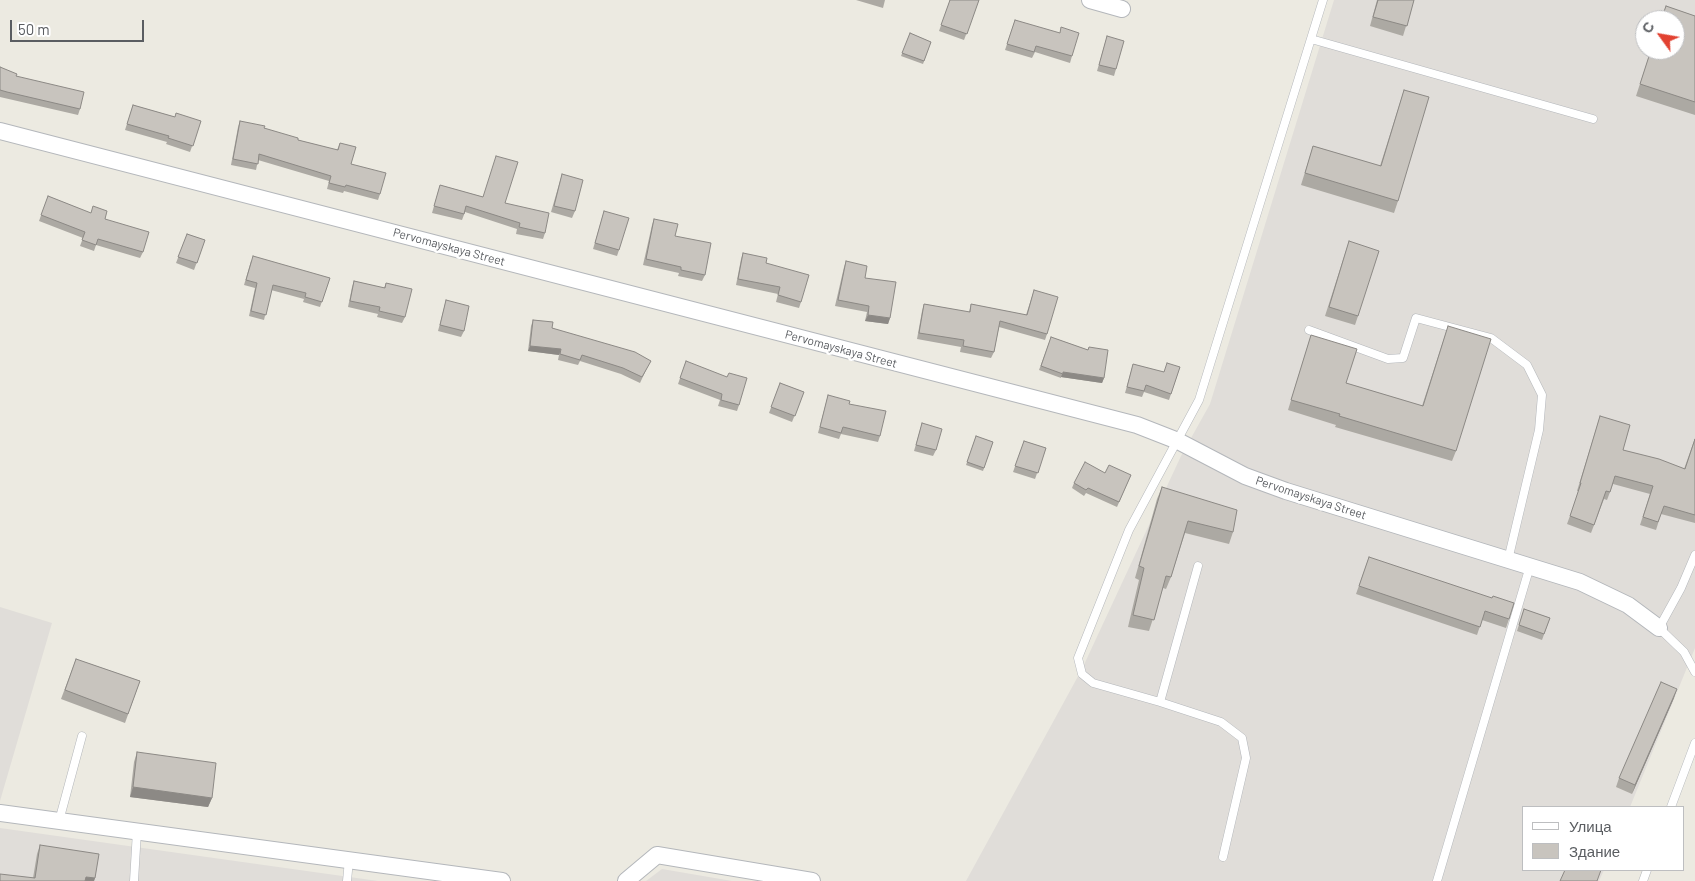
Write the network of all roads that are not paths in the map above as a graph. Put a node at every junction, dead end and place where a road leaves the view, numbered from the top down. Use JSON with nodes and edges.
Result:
{"nodes":[{"id":1,"x":1090,"y":0,"type":"edge"},
{"id":2,"x":1323,"y":0,"type":"edge"},
{"id":3,"x":1122,"y":9,"type":"dead end"},
{"id":4,"x":1312,"y":39,"type":"junction"},
{"id":5,"x":1593,"y":119,"type":"dead end"},
{"id":6,"x":0,"y":131,"type":"edge"},
{"id":7,"x":1309,"y":330,"type":"dead end"},
{"id":8,"x":1178,"y":441,"type":"junction"},
{"id":9,"x":1695,"y":555,"type":"edge"},
{"id":10,"x":1508,"y":560,"type":"junction"},
{"id":11,"x":1198,"y":566,"type":"dead end"},
{"id":12,"x":1530,"y":566,"type":"junction"},
{"id":13,"x":1659,"y":628,"type":"junction"},
{"id":14,"x":1694,"y":668,"type":"edge"},
{"id":15,"x":1160,"y":702,"type":"junction"},
{"id":16,"x":82,"y":736,"type":"dead end"},
{"id":17,"x":1695,"y":744,"type":"edge"},
{"id":18,"x":1671,"y":806,"type":"edge"},
{"id":19,"x":0,"y":813,"type":"edge"},
{"id":20,"x":59,"y":821,"type":"junction"},
{"id":21,"x":137,"y":832,"type":"junction"},
{"id":22,"x":1223,"y":856,"type":"dead end"},
{"id":23,"x":349,"y":860,"type":"junction"},
{"id":24,"x":476,"y":879,"type":"edge"},
{"id":25,"x":134,"y":881,"type":"edge"},
{"id":26,"x":347,"y":881,"type":"edge"},
{"id":27,"x":502,"y":881,"type":"edge"},
{"id":28,"x":626,"y":881,"type":"edge"},
{"id":29,"x":812,"y":881,"type":"edge"},
{"id":30,"x":1437,"y":881,"type":"edge"}],
"edges":[{"from":1,"to":3,"type":"street"},
{"from":2,"to":4,"type":"lane"},
{"from":4,"to":5,"type":"lane"},
{"from":4,"to":8,"type":"lane"},
{"from":6,"to":8,"type":"street","name":"Pervomayskaya Street"},
{"from":7,"to":10,"type":"lane"},
{"from":8,"to":10,"type":"street","name":"Pervomayskaya Street"},
{"from":8,"to":15,"type":"lane"},
{"from":9,"to":13,"type":"lane"},
{"from":10,"to":12,"type":"street","name":"Pervomayskaya Street"},
{"from":11,"to":15,"type":"lane"},
{"from":12,"to":13,"type":"street","name":"Pervomayskaya Street"},
{"from":12,"to":30,"type":"lane"},
{"from":13,"to":14,"type":"lane"},
{"from":15,"to":22,"type":"lane"},
{"from":16,"to":20,"type":"lane"},
{"from":17,"to":18,"type":"lane"},
{"from":19,"to":20,"type":"street"},
{"from":20,"to":21,"type":"street"},
{"from":21,"to":23,"type":"street"},
{"from":21,"to":25,"type":"lane"},
{"from":23,"to":24,"type":"street"},
{"from":23,"to":26,"type":"lane"},
{"from":24,"to":27,"type":"street"},
{"from":28,"to":29,"type":"street"}]}
